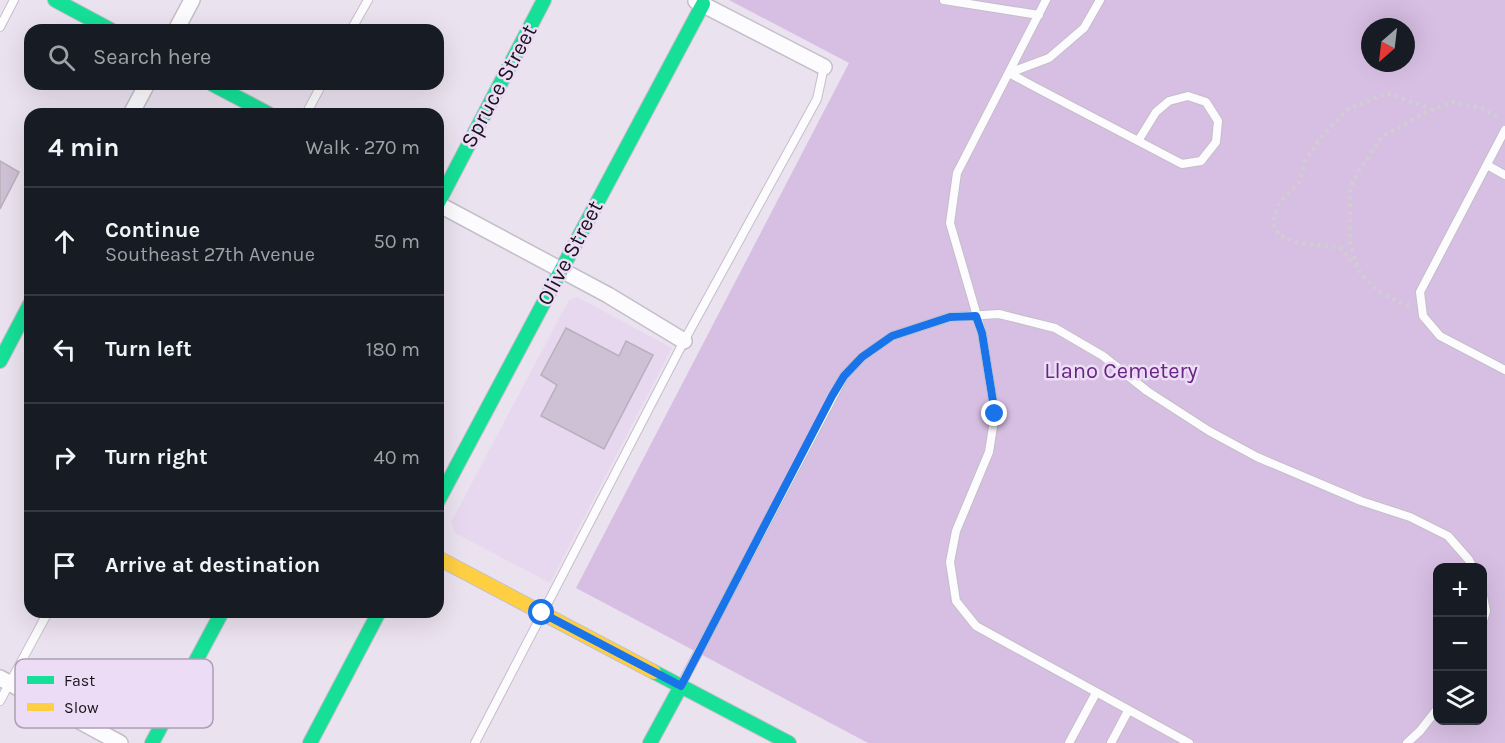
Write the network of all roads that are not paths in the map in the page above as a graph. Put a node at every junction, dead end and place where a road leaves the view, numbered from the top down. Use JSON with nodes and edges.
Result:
{"nodes":[{"id":1,"x":14,"y":0,"type":"edge"},
{"id":2,"x":55,"y":0,"type":"edge"},
{"id":3,"x":192,"y":0,"type":"edge"},
{"id":4,"x":368,"y":0,"type":"edge"},
{"id":5,"x":544,"y":0,"type":"edge"},
{"id":6,"x":944,"y":0,"type":"edge"},
{"id":7,"x":1046,"y":0,"type":"edge"},
{"id":8,"x":1101,"y":0,"type":"edge"},
{"id":9,"x":699,"y":2,"type":"edge"},
{"id":10,"x":1039,"y":15,"type":"junction"},
{"id":11,"x":100,"y":24,"type":"edge"},
{"id":12,"x":179,"y":24,"type":"edge"},
{"id":13,"x":354,"y":24,"type":"edge"},
{"id":14,"x":0,"y":27,"type":"edge"},
{"id":15,"x":824,"y":67,"type":"joint"},
{"id":16,"x":1009,"y":73,"type":"junction"},
{"id":17,"x":144,"y":90,"type":"edge"},
{"id":18,"x":223,"y":90,"type":"edge"},
{"id":19,"x":319,"y":90,"type":"edge"},
{"id":20,"x":134,"y":108,"type":"edge"},
{"id":21,"x":258,"y":108,"type":"edge"},
{"id":22,"x":309,"y":108,"type":"edge"},
{"id":23,"x":1505,"y":130,"type":"edge"},
{"id":24,"x":1138,"y":141,"type":"junction"},
{"id":25,"x":1487,"y":165,"type":"junction"},
{"id":26,"x":1505,"y":175,"type":"edge"},
{"id":27,"x":444,"y":192,"type":"edge"},
{"id":28,"x":444,"y":206,"type":"edge"},
{"id":29,"x":561,"y":270,"type":"junction"},
{"id":30,"x":24,"y":315,"type":"edge"},
{"id":31,"x":976,"y":316,"type":"junction"},
{"id":32,"x":0,"y":326,"type":"edge"},
{"id":33,"x":14,"y":334,"type":"junction"},
{"id":34,"x":24,"y":339,"type":"edge"},
{"id":35,"x":684,"y":341,"type":"junction"},
{"id":36,"x":0,"y":361,"type":"edge"},
{"id":37,"x":1505,"y":370,"type":"edge"},
{"id":38,"x":444,"y":490,"type":"edge"},
{"id":39,"x":444,"y":561,"type":"edge"},
{"id":40,"x":1471,"y":563,"type":"edge"},
{"id":41,"x":542,"y":613,"type":"junction"},
{"id":42,"x":44,"y":618,"type":"edge"},
{"id":43,"x":219,"y":618,"type":"edge"},
{"id":44,"x":376,"y":618,"type":"edge"},
{"id":45,"x":19,"y":659,"type":"edge"},
{"id":46,"x":197,"y":659,"type":"edge"},
{"id":47,"x":15,"y":665,"type":"edge"},
{"id":48,"x":5,"y":681,"type":"edge"},
{"id":49,"x":681,"y":686,"type":"junction"},
{"id":50,"x":1096,"y":693,"type":"junction"},
{"id":51,"x":0,"y":701,"type":"edge"},
{"id":52,"x":1128,"y":711,"type":"junction"},
{"id":53,"x":1433,"y":713,"type":"edge"},
{"id":54,"x":92,"y":728,"type":"edge"},
{"id":55,"x":160,"y":728,"type":"edge"},
{"id":56,"x":655,"y":741,"type":"edge"},
{"id":57,"x":120,"y":743,"type":"edge"},
{"id":58,"x":152,"y":743,"type":"edge"},
{"id":59,"x":310,"y":743,"type":"edge"},
{"id":60,"x":475,"y":743,"type":"edge"},
{"id":61,"x":789,"y":743,"type":"edge"},
{"id":62,"x":1070,"y":743,"type":"edge"},
{"id":63,"x":1111,"y":743,"type":"edge"},
{"id":64,"x":1190,"y":743,"type":"edge"},
{"id":65,"x":1407,"y":743,"type":"edge"}],
"edges":[{"from":1,"to":14,"type":"lane"},
{"from":2,"to":11,"type":"street"},
{"from":3,"to":12,"type":"street"},
{"from":4,"to":13,"type":"lane"},
{"from":5,"to":27,"type":"street","name":"Spruce Street"},
{"from":6,"to":10,"type":"lane"},
{"from":7,"to":10,"type":"lane"},
{"from":8,"to":16,"type":"lane"},
{"from":9,"to":15,"type":"street"},
{"from":9,"to":29,"type":"street","name":"Olive Street"},
{"from":10,"to":16,"type":"lane"},
{"from":15,"to":35,"type":"lane"},
{"from":16,"to":24,"type":"lane"},
{"from":16,"to":31,"type":"lane"},
{"from":17,"to":20,"type":"street"},
{"from":18,"to":21,"type":"street"},
{"from":19,"to":22,"type":"lane"},
{"from":23,"to":25,"type":"lane"},
{"from":24,"to":24,"type":"lane"},
{"from":25,"to":26,"type":"lane"},
{"from":25,"to":37,"type":"lane"},
{"from":28,"to":29,"type":"street"},
{"from":29,"to":35,"type":"street"},
{"from":29,"to":38,"type":"street","name":"Olive Street"},
{"from":30,"to":33,"type":"street"},
{"from":31,"to":40,"type":"lane"},
{"from":31,"to":49,"type":"lane"},
{"from":31,"to":50,"type":"lane"},
{"from":32,"to":33,"type":"street"},
{"from":33,"to":34,"type":"street"},
{"from":33,"to":36,"type":"street"},
{"from":35,"to":41,"type":"lane"},
{"from":39,"to":41,"type":"street"},
{"from":41,"to":49,"type":"street"},
{"from":41,"to":60,"type":"lane"},
{"from":42,"to":45,"type":"lane"},
{"from":43,"to":46,"type":"street"},
{"from":44,"to":59,"type":"street"},
{"from":47,"to":48,"type":"lane"},
{"from":48,"to":51,"type":"lane"},
{"from":49,"to":56,"type":"street"},
{"from":49,"to":61,"type":"street"},
{"from":50,"to":52,"type":"lane"},
{"from":50,"to":62,"type":"lane"},
{"from":52,"to":63,"type":"lane"},
{"from":52,"to":64,"type":"lane"},
{"from":53,"to":65,"type":"lane"},
{"from":54,"to":57,"type":"street"},
{"from":55,"to":58,"type":"street"}]}
